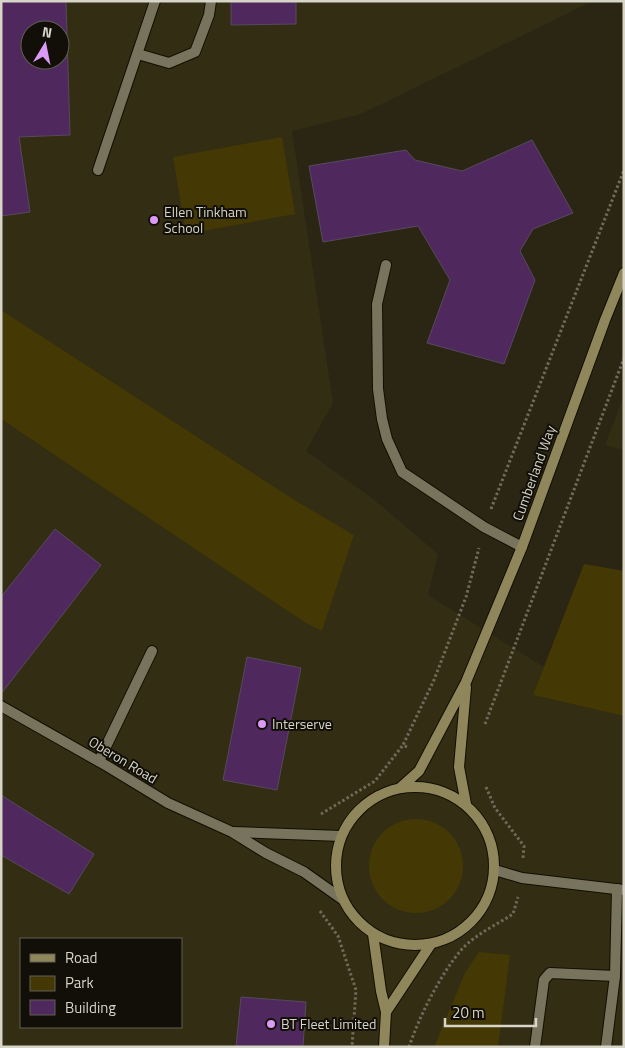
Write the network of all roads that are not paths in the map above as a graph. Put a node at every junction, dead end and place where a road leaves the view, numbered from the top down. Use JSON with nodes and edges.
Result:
{"nodes":[{"id":1,"x":155,"y":1,"type":"edge"},
{"id":2,"x":211,"y":1,"type":"edge"},
{"id":3,"x":138,"y":54,"type":"junction"},
{"id":4,"x":98,"y":170,"type":"dead end"},
{"id":5,"x":386,"y":264,"type":"dead end"},
{"id":6,"x":624,"y":273,"type":"edge"},
{"id":7,"x":522,"y":547,"type":"junction"},
{"id":8,"x":152,"y":651,"type":"dead end"},
{"id":9,"x":466,"y":682,"type":"junction"},
{"id":10,"x":1,"y":706,"type":"edge"},
{"id":11,"x":99,"y":761,"type":"junction"},
{"id":12,"x":400,"y":788,"type":"junction"},
{"id":13,"x":466,"y":804,"type":"junction"},
{"id":14,"x":232,"y":832,"type":"junction"},
{"id":15,"x":341,"y":836,"type":"junction"},
{"id":16,"x":495,"y":870,"type":"junction"},
{"id":17,"x":620,"y":889,"type":"edge"},
{"id":18,"x":342,"y":899,"type":"junction"},
{"id":19,"x":373,"y":934,"type":"junction"},
{"id":20,"x":431,"y":944,"type":"junction"},
{"id":21,"x":615,"y":976,"type":"junction"},
{"id":22,"x":386,"y":1012,"type":"junction"},
{"id":23,"x":384,"y":1047,"type":"edge"},
{"id":24,"x":535,"y":1047,"type":"edge"},
{"id":25,"x":606,"y":1047,"type":"edge"}],
"edges":[{"from":1,"to":3,"type":"street"},
{"from":2,"to":3,"type":"street"},
{"from":3,"to":4,"type":"street"},
{"from":5,"to":7,"type":"street"},
{"from":6,"to":7,"type":"main road","name":"Cumberland Way"},
{"from":7,"to":9,"type":"main road","name":"Cumberland Way"},
{"from":8,"to":11,"type":"street"},
{"from":9,"to":12,"type":"main road","name":"Cumberland Way"},
{"from":9,"to":13,"type":"main road","name":"Cumberland Way"},
{"from":10,"to":11,"type":"street","name":"Oberon Road"},
{"from":11,"to":14,"type":"street","name":"Oberon Road"},
{"from":12,"to":13,"type":"main road"},
{"from":12,"to":15,"type":"main road"},
{"from":13,"to":16,"type":"main road"},
{"from":14,"to":15,"type":"street","name":"Oberon Road"},
{"from":14,"to":18,"type":"street","name":"Oberon Road"},
{"from":15,"to":18,"type":"main road"},
{"from":16,"to":17,"type":"street"},
{"from":16,"to":20,"type":"main road"},
{"from":17,"to":21,"type":"street"},
{"from":18,"to":19,"type":"main road"},
{"from":19,"to":20,"type":"main road"},
{"from":19,"to":22,"type":"main road"},
{"from":20,"to":22,"type":"main road"},
{"from":21,"to":24,"type":"street"},
{"from":21,"to":25,"type":"street"},
{"from":22,"to":23,"type":"main road"}]}
